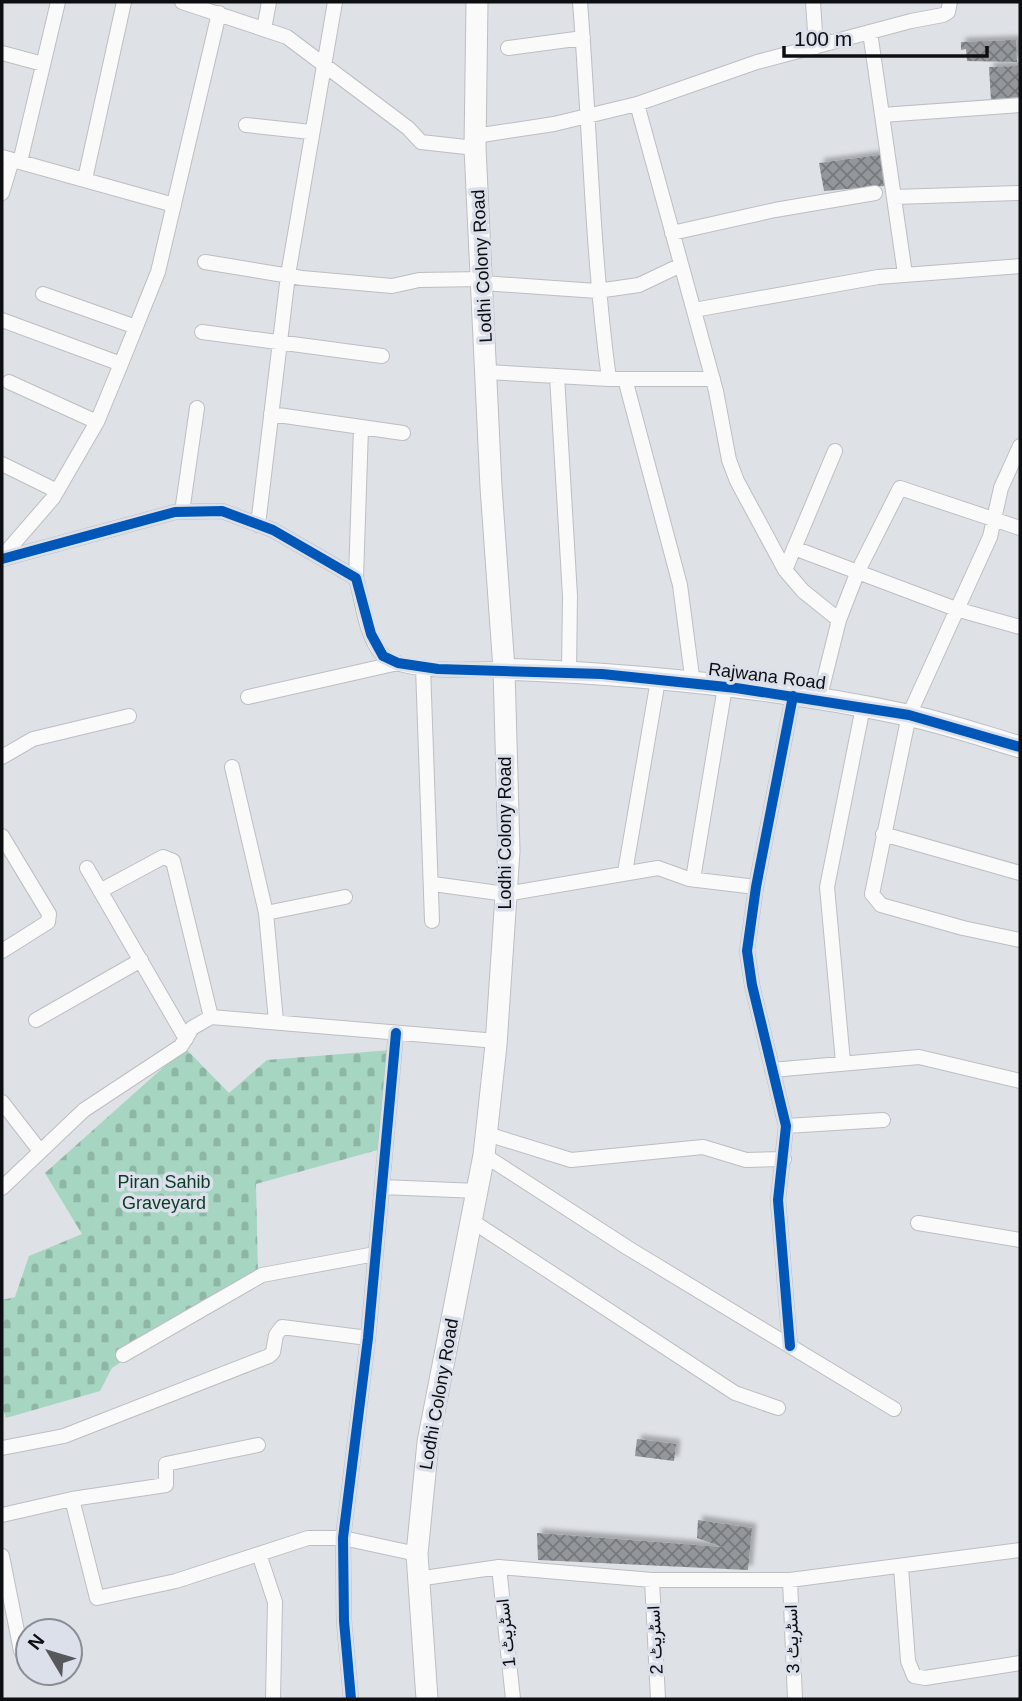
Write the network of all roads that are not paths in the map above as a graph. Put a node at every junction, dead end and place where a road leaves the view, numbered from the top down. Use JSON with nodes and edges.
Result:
{"nodes":[{"id":1,"x":58,"y":2,"type":"edge"},
{"id":2,"x":124,"y":2,"type":"edge"},
{"id":3,"x":183,"y":2,"type":"edge"},
{"id":4,"x":269,"y":2,"type":"edge"},
{"id":5,"x":335,"y":2,"type":"edge"},
{"id":6,"x":477,"y":2,"type":"edge"},
{"id":7,"x":580,"y":2,"type":"edge"},
{"id":8,"x":813,"y":2,"type":"edge"},
{"id":9,"x":950,"y":2,"type":"edge"},
{"id":10,"x":219,"y":13,"type":"junction"},
{"id":11,"x":264,"y":29,"type":"junction"},
{"id":12,"x":870,"y":32,"type":"junction"},
{"id":13,"x":583,"y":38,"type":"junction"},
{"id":14,"x":816,"y":47,"type":"junction"},
{"id":15,"x":508,"y":48,"type":"dead end"},
{"id":16,"x":2,"y":53,"type":"edge"},
{"id":17,"x":43,"y":64,"type":"junction"},
{"id":18,"x":326,"y":67,"type":"junction"},
{"id":19,"x":637,"y":104,"type":"junction"},
{"id":20,"x":1020,"y":105,"type":"edge"},
{"id":21,"x":590,"y":115,"type":"junction"},
{"id":22,"x":882,"y":115,"type":"junction"},
{"id":23,"x":246,"y":125,"type":"dead end"},
{"id":24,"x":311,"y":132,"type":"junction"},
{"id":25,"x":475,"y":142,"type":"junction"},
{"id":26,"x":11,"y":160,"type":"edge"},
{"id":27,"x":85,"y":179,"type":"junction"},
{"id":28,"x":2,"y":193,"type":"edge"},
{"id":29,"x":875,"y":193,"type":"dead end"},
{"id":30,"x":1020,"y":193,"type":"edge"},
{"id":31,"x":894,"y":197,"type":"junction"},
{"id":32,"x":174,"y":205,"type":"junction"},
{"id":33,"x":673,"y":233,"type":"junction"},
{"id":34,"x":205,"y":262,"type":"dead end"},
{"id":35,"x":681,"y":265,"type":"junction"},
{"id":36,"x":1020,"y":266,"type":"edge"},
{"id":37,"x":905,"y":274,"type":"junction"},
{"id":38,"x":288,"y":275,"type":"junction"},
{"id":39,"x":483,"y":281,"type":"junction"},
{"id":40,"x":597,"y":291,"type":"junction"},
{"id":41,"x":43,"y":293,"type":"dead end"},
{"id":42,"x":694,"y":310,"type":"junction"},
{"id":43,"x":2,"y":320,"type":"edge"},
{"id":44,"x":136,"y":327,"type":"junction"},
{"id":45,"x":202,"y":332,"type":"dead end"},
{"id":46,"x":279,"y":344,"type":"junction"},
{"id":47,"x":382,"y":356,"type":"dead end"},
{"id":48,"x":121,"y":364,"type":"junction"},
{"id":49,"x":487,"y":372,"type":"junction"},
{"id":50,"x":557,"y":376,"type":"junction"},
{"id":51,"x":609,"y":379,"type":"junction"},
{"id":52,"x":625,"y":379,"type":"junction"},
{"id":53,"x":713,"y":379,"type":"junction"},
{"id":54,"x":9,"y":382,"type":"dead end"},
{"id":55,"x":197,"y":408,"type":"dead end"},
{"id":56,"x":271,"y":414,"type":"junction"},
{"id":57,"x":97,"y":422,"type":"junction"},
{"id":58,"x":361,"y":428,"type":"junction"},
{"id":59,"x":402,"y":433,"type":"dead end"},
{"id":60,"x":835,"y":451,"type":"dead end"},
{"id":61,"x":1018,"y":454,"type":"edge"},
{"id":62,"x":2,"y":464,"type":"edge"},
{"id":63,"x":57,"y":491,"type":"junction"},
{"id":64,"x":182,"y":512,"type":"junction"},
{"id":65,"x":995,"y":521,"type":"junction"},
{"id":66,"x":258,"y":524,"type":"junction"},
{"id":67,"x":1020,"y":528,"type":"edge"},
{"id":68,"x":794,"y":548,"type":"junction"},
{"id":69,"x":2,"y":558,"type":"edge"},
{"id":70,"x":785,"y":570,"type":"junction"},
{"id":71,"x":858,"y":571,"type":"junction"},
{"id":72,"x":356,"y":578,"type":"junction"},
{"id":73,"x":956,"y":609,"type":"junction"},
{"id":74,"x":839,"y":620,"type":"junction"},
{"id":75,"x":1020,"y":627,"type":"edge"},
{"id":76,"x":398,"y":663,"type":"junction"},
{"id":77,"x":423,"y":667,"type":"junction"},
{"id":78,"x":504,"y":669,"type":"junction"},
{"id":79,"x":569,"y":671,"type":"junction"},
{"id":80,"x":658,"y":680,"type":"junction"},
{"id":81,"x":693,"y":684,"type":"junction"},
{"id":82,"x":725,"y":687,"type":"junction"},
{"id":83,"x":793,"y":696,"type":"junction"},
{"id":84,"x":248,"y":697,"type":"dead end"},
{"id":85,"x":819,"y":700,"type":"junction"},
{"id":86,"x":863,"y":707,"type":"junction"},
{"id":87,"x":909,"y":715,"type":"junction"},
{"id":88,"x":129,"y":716,"type":"dead end"},
{"id":89,"x":1020,"y":747,"type":"edge"},
{"id":90,"x":2,"y":757,"type":"edge"},
{"id":91,"x":232,"y":767,"type":"dead end"},
{"id":92,"x":883,"y":834,"type":"junction"},
{"id":93,"x":2,"y":836,"type":"edge"},
{"id":94,"x":87,"y":868,"type":"dead end"},
{"id":95,"x":625,"y":872,"type":"junction"},
{"id":96,"x":1020,"y":873,"type":"edge"},
{"id":97,"x":694,"y":879,"type":"junction"},
{"id":98,"x":433,"y":884,"type":"junction"},
{"id":99,"x":756,"y":887,"type":"junction"},
{"id":100,"x":100,"y":891,"type":"junction"},
{"id":101,"x":506,"y":894,"type":"junction"},
{"id":102,"x":345,"y":897,"type":"dead end"},
{"id":103,"x":266,"y":913,"type":"junction"},
{"id":104,"x":432,"y":921,"type":"dead end"},
{"id":105,"x":1020,"y":940,"type":"edge"},
{"id":106,"x":2,"y":951,"type":"edge"},
{"id":107,"x":141,"y":960,"type":"junction"},
{"id":108,"x":211,"y":1017,"type":"junction"},
{"id":109,"x":36,"y":1020,"type":"dead end"},
{"id":110,"x":276,"y":1021,"type":"junction"},
{"id":111,"x":396,"y":1033,"type":"junction"},
{"id":112,"x":186,"y":1039,"type":"junction"},
{"id":113,"x":497,"y":1041,"type":"junction"},
{"id":114,"x":844,"y":1062,"type":"junction"},
{"id":115,"x":772,"y":1070,"type":"junction"},
{"id":116,"x":1020,"y":1081,"type":"edge"},
{"id":117,"x":2,"y":1102,"type":"edge"},
{"id":118,"x":883,"y":1120,"type":"dead end"},
{"id":119,"x":786,"y":1126,"type":"junction"},
{"id":120,"x":486,"y":1144,"type":"junction"},
{"id":121,"x":40,"y":1151,"type":"junction"},
{"id":122,"x":784,"y":1159,"type":"junction"},
{"id":123,"x":382,"y":1187,"type":"junction"},
{"id":124,"x":2,"y":1188,"type":"edge"},
{"id":125,"x":478,"y":1191,"type":"junction"},
{"id":126,"x":472,"y":1221,"type":"junction"},
{"id":127,"x":918,"y":1223,"type":"dead end"},
{"id":128,"x":1020,"y":1240,"type":"edge"},
{"id":129,"x":375,"y":1254,"type":"junction"},
{"id":130,"x":368,"y":1338,"type":"junction"},
{"id":131,"x":790,"y":1346,"type":"junction"},
{"id":132,"x":123,"y":1354,"type":"dead end"},
{"id":133,"x":778,"y":1408,"type":"dead end"},
{"id":134,"x":894,"y":1409,"type":"dead end"},
{"id":135,"x":258,"y":1445,"type":"dead end"},
{"id":136,"x":2,"y":1448,"type":"edge"},
{"id":137,"x":72,"y":1499,"type":"junction"},
{"id":138,"x":2,"y":1515,"type":"edge"},
{"id":139,"x":342,"y":1538,"type":"junction"},
{"id":140,"x":1020,"y":1550,"type":"edge"},
{"id":141,"x":259,"y":1554,"type":"junction"},
{"id":142,"x":417,"y":1554,"type":"junction"},
{"id":143,"x":2,"y":1556,"type":"edge"},
{"id":144,"x":499,"y":1567,"type":"junction"},
{"id":145,"x":901,"y":1567,"type":"junction"},
{"id":146,"x":417,"y":1578,"type":"junction"},
{"id":147,"x":652,"y":1580,"type":"junction"},
{"id":148,"x":790,"y":1580,"type":"junction"},
{"id":149,"x":14,"y":1617,"type":"edge"},
{"id":150,"x":1020,"y":1663,"type":"edge"},
{"id":151,"x":273,"y":1699,"type":"edge"},
{"id":152,"x":351,"y":1699,"type":"edge"},
{"id":153,"x":427,"y":1699,"type":"edge"},
{"id":154,"x":513,"y":1699,"type":"edge"},
{"id":155,"x":658,"y":1699,"type":"edge"},
{"id":156,"x":794,"y":1699,"type":"edge"}],
"edges":[{"from":1,"to":17,"type":"street"},
{"from":2,"to":27,"type":"street"},
{"from":3,"to":10,"type":"street"},
{"from":4,"to":11,"type":"street"},
{"from":5,"to":18,"type":"street"},
{"from":6,"to":25,"type":"main road","name":"Lodhi Colony Road"},
{"from":7,"to":13,"type":"street"},
{"from":8,"to":14,"type":"street"},
{"from":9,"to":12,"type":"street"},
{"from":10,"to":11,"type":"street"},
{"from":10,"to":32,"type":"street"},
{"from":11,"to":18,"type":"street"},
{"from":12,"to":14,"type":"street"},
{"from":12,"to":22,"type":"street"},
{"from":13,"to":15,"type":"street"},
{"from":13,"to":21,"type":"street"},
{"from":14,"to":19,"type":"street"},
{"from":16,"to":17,"type":"street"},
{"from":17,"to":26,"type":"street"},
{"from":18,"to":24,"type":"street"},
{"from":18,"to":25,"type":"street"},
{"from":19,"to":21,"type":"street"},
{"from":19,"to":33,"type":"street"},
{"from":20,"to":22,"type":"street"},
{"from":21,"to":25,"type":"street"},
{"from":21,"to":40,"type":"street"},
{"from":22,"to":31,"type":"street"},
{"from":23,"to":24,"type":"street"},
{"from":24,"to":38,"type":"street"},
{"from":25,"to":39,"type":"main road","name":"Lodhi Colony Road"},
{"from":26,"to":27,"type":"street"},
{"from":26,"to":28,"type":"street"},
{"from":27,"to":32,"type":"street"},
{"from":29,"to":33,"type":"street"},
{"from":30,"to":31,"type":"street"},
{"from":31,"to":37,"type":"street"},
{"from":32,"to":44,"type":"street"},
{"from":33,"to":35,"type":"street"},
{"from":34,"to":38,"type":"street"},
{"from":35,"to":40,"type":"street"},
{"from":35,"to":42,"type":"street"},
{"from":36,"to":37,"type":"street"},
{"from":37,"to":42,"type":"street"},
{"from":38,"to":39,"type":"street"},
{"from":38,"to":46,"type":"street"},
{"from":39,"to":40,"type":"street"},
{"from":39,"to":49,"type":"main road","name":"Lodhi Colony Road"},
{"from":40,"to":51,"type":"street"},
{"from":41,"to":44,"type":"street"},
{"from":42,"to":53,"type":"street"},
{"from":43,"to":48,"type":"street"},
{"from":44,"to":48,"type":"street"},
{"from":45,"to":46,"type":"street"},
{"from":46,"to":47,"type":"street"},
{"from":46,"to":56,"type":"street"},
{"from":48,"to":57,"type":"street"},
{"from":49,"to":50,"type":"street"},
{"from":49,"to":78,"type":"main road","name":"Lodhi Colony Road"},
{"from":50,"to":51,"type":"street"},
{"from":50,"to":79,"type":"street"},
{"from":51,"to":52,"type":"street"},
{"from":52,"to":53,"type":"street"},
{"from":52,"to":81,"type":"street"},
{"from":53,"to":70,"type":"street"},
{"from":54,"to":57,"type":"street"},
{"from":55,"to":64,"type":"street"},
{"from":56,"to":58,"type":"street"},
{"from":56,"to":66,"type":"street"},
{"from":57,"to":63,"type":"street"},
{"from":58,"to":59,"type":"street"},
{"from":58,"to":72,"type":"street"},
{"from":60,"to":68,"type":"street"},
{"from":61,"to":65,"type":"street"},
{"from":62,"to":63,"type":"street"},
{"from":63,"to":69,"type":"street"},
{"from":64,"to":66,"type":"street"},
{"from":64,"to":69,"type":"street"},
{"from":65,"to":67,"type":"street"},
{"from":65,"to":71,"type":"street"},
{"from":65,"to":73,"type":"street"},
{"from":66,"to":72,"type":"street"},
{"from":68,"to":70,"type":"street"},
{"from":68,"to":71,"type":"street"},
{"from":70,"to":74,"type":"street"},
{"from":71,"to":73,"type":"street"},
{"from":71,"to":74,"type":"street"},
{"from":72,"to":76,"type":"street"},
{"from":73,"to":75,"type":"street"},
{"from":73,"to":87,"type":"street"},
{"from":74,"to":85,"type":"street"},
{"from":76,"to":77,"type":"street"},
{"from":76,"to":84,"type":"street"},
{"from":77,"to":78,"type":"street"},
{"from":77,"to":98,"type":"street"},
{"from":78,"to":79,"type":"main road","name":"Rajwana Road"},
{"from":78,"to":101,"type":"main road","name":"Lodhi Colony Road"},
{"from":79,"to":80,"type":"main road","name":"Rajwana Road"},
{"from":80,"to":81,"type":"main road","name":"Rajwana Road"},
{"from":80,"to":95,"type":"street"},
{"from":81,"to":82,"type":"main road","name":"Rajwana Road"},
{"from":82,"to":83,"type":"main road","name":"Rajwana Road"},
{"from":82,"to":97,"type":"street"},
{"from":83,"to":85,"type":"main road","name":"Rajwana Road"},
{"from":83,"to":99,"type":"street"},
{"from":85,"to":86,"type":"main road","name":"Rajwana Road"},
{"from":86,"to":87,"type":"main road","name":"Rajwana Road"},
{"from":86,"to":114,"type":"street"},
{"from":87,"to":89,"type":"main road","name":"Rajwana Road"},
{"from":87,"to":92,"type":"street"},
{"from":88,"to":90,"type":"street"},
{"from":91,"to":103,"type":"street"},
{"from":92,"to":96,"type":"street"},
{"from":92,"to":105,"type":"street"},
{"from":93,"to":106,"type":"street"},
{"from":94,"to":100,"type":"street"},
{"from":95,"to":97,"type":"street"},
{"from":95,"to":101,"type":"street"},
{"from":97,"to":99,"type":"street"},
{"from":98,"to":101,"type":"street"},
{"from":98,"to":104,"type":"street"},
{"from":99,"to":115,"type":"street"},
{"from":100,"to":107,"type":"street"},
{"from":100,"to":108,"type":"street"},
{"from":101,"to":113,"type":"main road","name":"Lodhi Colony Road"},
{"from":102,"to":103,"type":"street"},
{"from":103,"to":110,"type":"street"},
{"from":107,"to":109,"type":"street"},
{"from":107,"to":112,"type":"street"},
{"from":108,"to":110,"type":"street"},
{"from":108,"to":112,"type":"street"},
{"from":110,"to":111,"type":"street"},
{"from":111,"to":113,"type":"street"},
{"from":111,"to":123,"type":"street"},
{"from":112,"to":121,"type":"street"},
{"from":113,"to":120,"type":"main road","name":"Lodhi Colony Road"},
{"from":114,"to":115,"type":"street"},
{"from":114,"to":116,"type":"street"},
{"from":115,"to":119,"type":"street"},
{"from":117,"to":121,"type":"street"},
{"from":118,"to":119,"type":"street"},
{"from":119,"to":122,"type":"street"},
{"from":120,"to":122,"type":"street"},
{"from":120,"to":125,"type":"main road","name":"Lodhi Colony Road"},
{"from":120,"to":131,"type":"street"},
{"from":121,"to":124,"type":"street"},
{"from":122,"to":131,"type":"street"},
{"from":123,"to":125,"type":"street"},
{"from":123,"to":129,"type":"street"},
{"from":125,"to":126,"type":"main road","name":"Lodhi Colony Road"},
{"from":126,"to":133,"type":"street"},
{"from":126,"to":142,"type":"main road","name":"Lodhi Colony Road"},
{"from":127,"to":128,"type":"street"},
{"from":129,"to":130,"type":"street"},
{"from":129,"to":132,"type":"street"},
{"from":130,"to":136,"type":"street"},
{"from":130,"to":139,"type":"street"},
{"from":131,"to":134,"type":"street"},
{"from":135,"to":137,"type":"street"},
{"from":137,"to":138,"type":"street"},
{"from":137,"to":141,"type":"street"},
{"from":139,"to":141,"type":"street"},
{"from":139,"to":142,"type":"street"},
{"from":139,"to":152,"type":"street"},
{"from":140,"to":145,"type":"street"},
{"from":141,"to":151,"type":"street"},
{"from":142,"to":146,"type":"main road","name":"Lodhi Colony Road"},
{"from":143,"to":149,"type":"street"},
{"from":144,"to":146,"type":"street"},
{"from":144,"to":147,"type":"street"},
{"from":144,"to":154,"type":"street","name":"اسٹریٹ 1"},
{"from":145,"to":148,"type":"street"},
{"from":145,"to":150,"type":"street"},
{"from":146,"to":153,"type":"main road","name":"Lodhi Colony Road"},
{"from":147,"to":148,"type":"street"},
{"from":147,"to":155,"type":"street","name":"اسٹریٹ 2"},
{"from":148,"to":156,"type":"street","name":"اسٹریٹ 3"}]}
